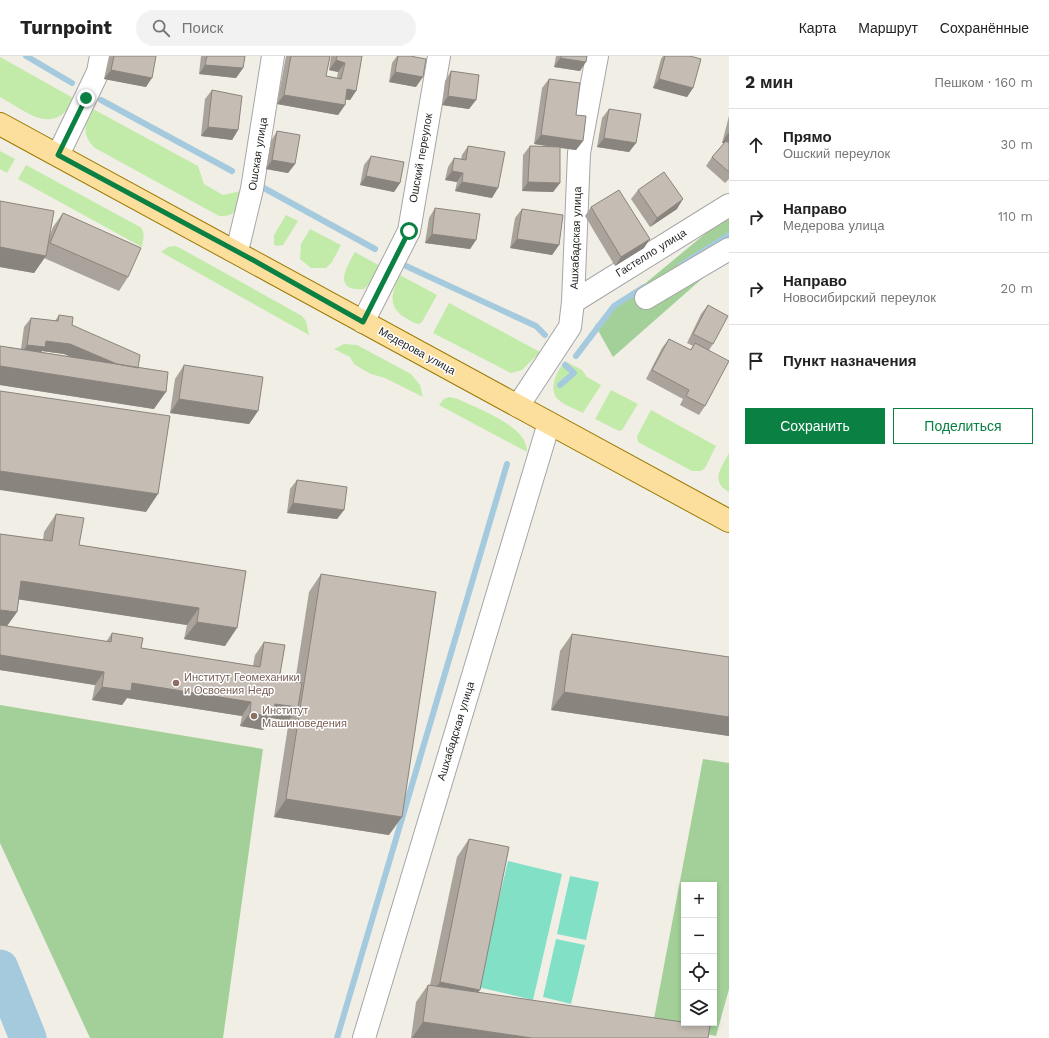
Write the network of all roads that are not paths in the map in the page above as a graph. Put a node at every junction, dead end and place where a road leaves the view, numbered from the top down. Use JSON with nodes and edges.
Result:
{"nodes":[{"id":1,"x":101,"y":56,"type":"edge"},
{"id":2,"x":273,"y":56,"type":"edge"},
{"id":3,"x":439,"y":56,"type":"edge"},
{"id":4,"x":597,"y":56,"type":"edge"},
{"id":5,"x":0,"y":124,"type":"edge"},
{"id":6,"x":58,"y":155,"type":"junction"},
{"id":7,"x":729,"y":205,"type":"edge"},
{"id":8,"x":729,"y":249,"type":"edge"},
{"id":9,"x":237,"y":251,"type":"junction"},
{"id":10,"x":646,"y":298,"type":"dead end"},
{"id":11,"x":573,"y":302,"type":"junction"},
{"id":12,"x":363,"y":322,"type":"junction"},
{"id":13,"x":518,"y":406,"type":"junction"},
{"id":14,"x":549,"y":423,"type":"junction"},
{"id":15,"x":729,"y":521,"type":"edge"},
{"id":16,"x":364,"y":1038,"type":"edge"}],
"edges":[{"from":1,"to":6,"type":"street"},
{"from":2,"to":9,"type":"street","name":"Ошская улица"},
{"from":3,"to":12,"type":"street","name":"Ошский переулок"},
{"from":4,"to":11,"type":"street","name":"Ашхабадская улица"},
{"from":5,"to":6,"type":"main road","name":"Медерова улица"},
{"from":6,"to":9,"type":"main road","name":"Медерова улица"},
{"from":7,"to":11,"type":"street","name":"Гастелло улица"},
{"from":8,"to":10,"type":"street"},
{"from":9,"to":12,"type":"main road","name":"Медерова улица"},
{"from":11,"to":13,"type":"street","name":"Ашхабадская улица"},
{"from":12,"to":13,"type":"main road","name":"Медерова улица"},
{"from":13,"to":14,"type":"main road","name":"Медерова улица"},
{"from":14,"to":15,"type":"main road","name":"Медерова улица"},
{"from":14,"to":16,"type":"street","name":"Ашхабадская улица"}]}
